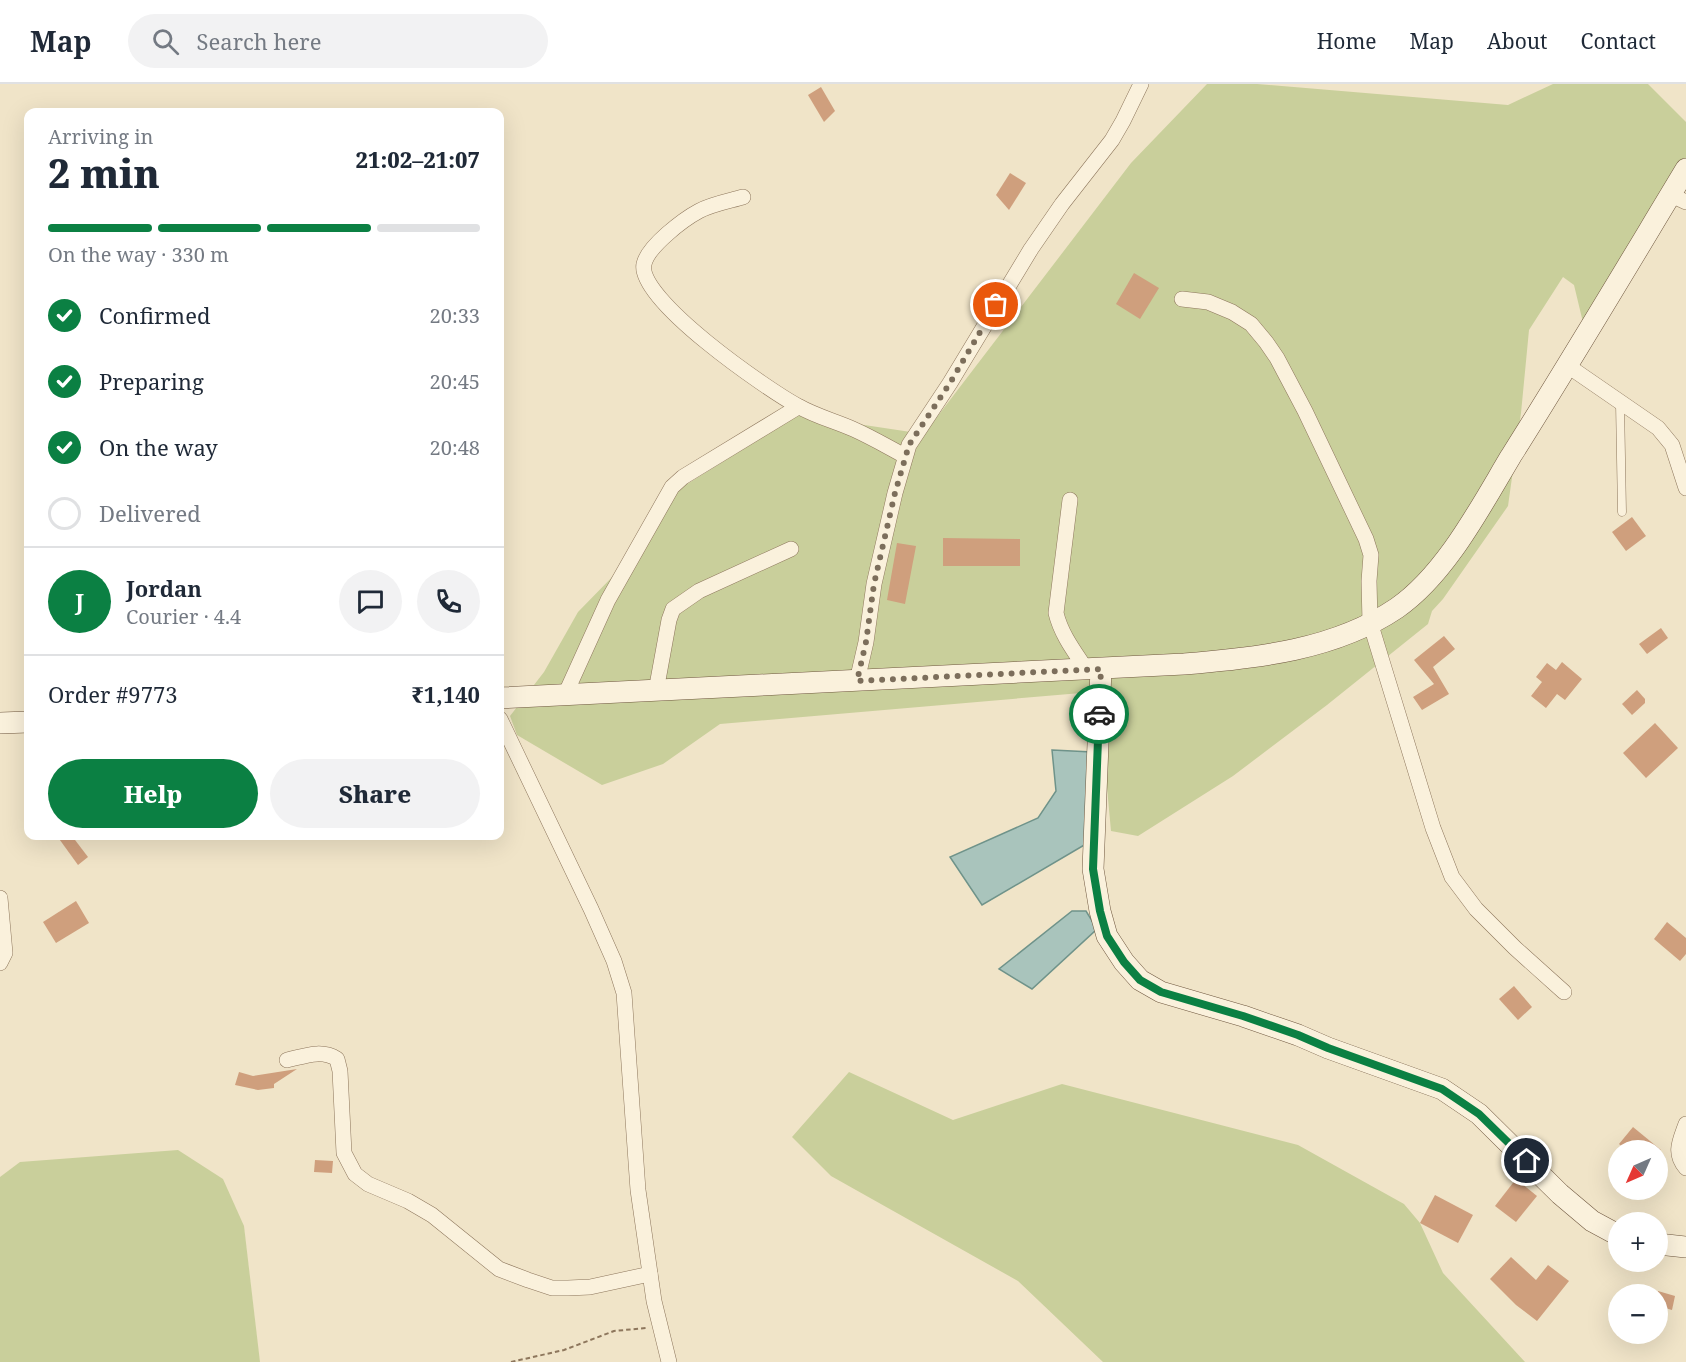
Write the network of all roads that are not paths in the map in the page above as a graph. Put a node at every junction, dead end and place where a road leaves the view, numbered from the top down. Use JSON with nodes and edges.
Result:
{"nodes":[{"id":1,"x":1141,"y":84,"type":"edge"},
{"id":2,"x":1686,"y":169,"type":"edge"},
{"id":3,"x":743,"y":197,"type":"dead end"},
{"id":4,"x":1678,"y":198,"type":"edge"},
{"id":5,"x":1182,"y":299,"type":"dead end"},
{"id":6,"x":1568,"y":366,"type":"junction"},
{"id":7,"x":1620,"y":401,"type":"junction"},
{"id":8,"x":798,"y":406,"type":"junction"},
{"id":9,"x":905,"y":456,"type":"junction"},
{"id":10,"x":1686,"y":488,"type":"edge"},
{"id":11,"x":1070,"y":500,"type":"dead end"},
{"id":12,"x":1622,"y":512,"type":"dead end"},
{"id":13,"x":791,"y":549,"type":"dead end"},
{"id":14,"x":1370,"y":622,"type":"junction"},
{"id":15,"x":1094,"y":669,"type":"junction"},
{"id":16,"x":857,"y":681,"type":"junction"},
{"id":17,"x":656,"y":691,"type":"junction"},
{"id":18,"x":566,"y":695,"type":"junction"},
{"id":19,"x":504,"y":698,"type":"edge"},
{"id":20,"x":24,"y":722,"type":"edge"},
{"id":21,"x":0,"y":723,"type":"edge"},
{"id":22,"x":504,"y":727,"type":"edge"},
{"id":23,"x":0,"y":898,"type":"edge"},
{"id":24,"x":0,"y":963,"type":"edge"},
{"id":25,"x":1564,"y":992,"type":"dead end"},
{"id":26,"x":287,"y":1060,"type":"dead end"},
{"id":27,"x":1686,"y":1125,"type":"edge"},
{"id":28,"x":1686,"y":1168,"type":"edge"},
{"id":29,"x":1608,"y":1230,"type":"edge"},
{"id":30,"x":1668,"y":1245,"type":"edge"},
{"id":31,"x":1686,"y":1247,"type":"edge"},
{"id":32,"x":650,"y":1274,"type":"junction"},
{"id":33,"x":669,"y":1362,"type":"edge"}],
"edges":[{"from":1,"to":9,"type":"street"},
{"from":2,"to":4,"type":"street"},
{"from":3,"to":8,"type":"street"},
{"from":4,"to":6,"type":"street"},
{"from":5,"to":14,"type":"street"},
{"from":6,"to":7,"type":"street"},
{"from":6,"to":14,"type":"street"},
{"from":7,"to":10,"type":"street"},
{"from":7,"to":12,"type":"lane"},
{"from":8,"to":9,"type":"street"},
{"from":8,"to":18,"type":"street"},
{"from":9,"to":16,"type":"street"},
{"from":11,"to":15,"type":"street"},
{"from":13,"to":17,"type":"street"},
{"from":14,"to":15,"type":"street"},
{"from":14,"to":25,"type":"street"},
{"from":15,"to":16,"type":"street"},
{"from":15,"to":29,"type":"street"},
{"from":16,"to":17,"type":"street"},
{"from":17,"to":18,"type":"street"},
{"from":18,"to":19,"type":"street"},
{"from":20,"to":21,"type":"street"},
{"from":22,"to":32,"type":"street"},
{"from":23,"to":24,"type":"street"},
{"from":26,"to":32,"type":"street"},
{"from":27,"to":28,"type":"street"},
{"from":30,"to":31,"type":"street"},
{"from":32,"to":33,"type":"street"}]}
